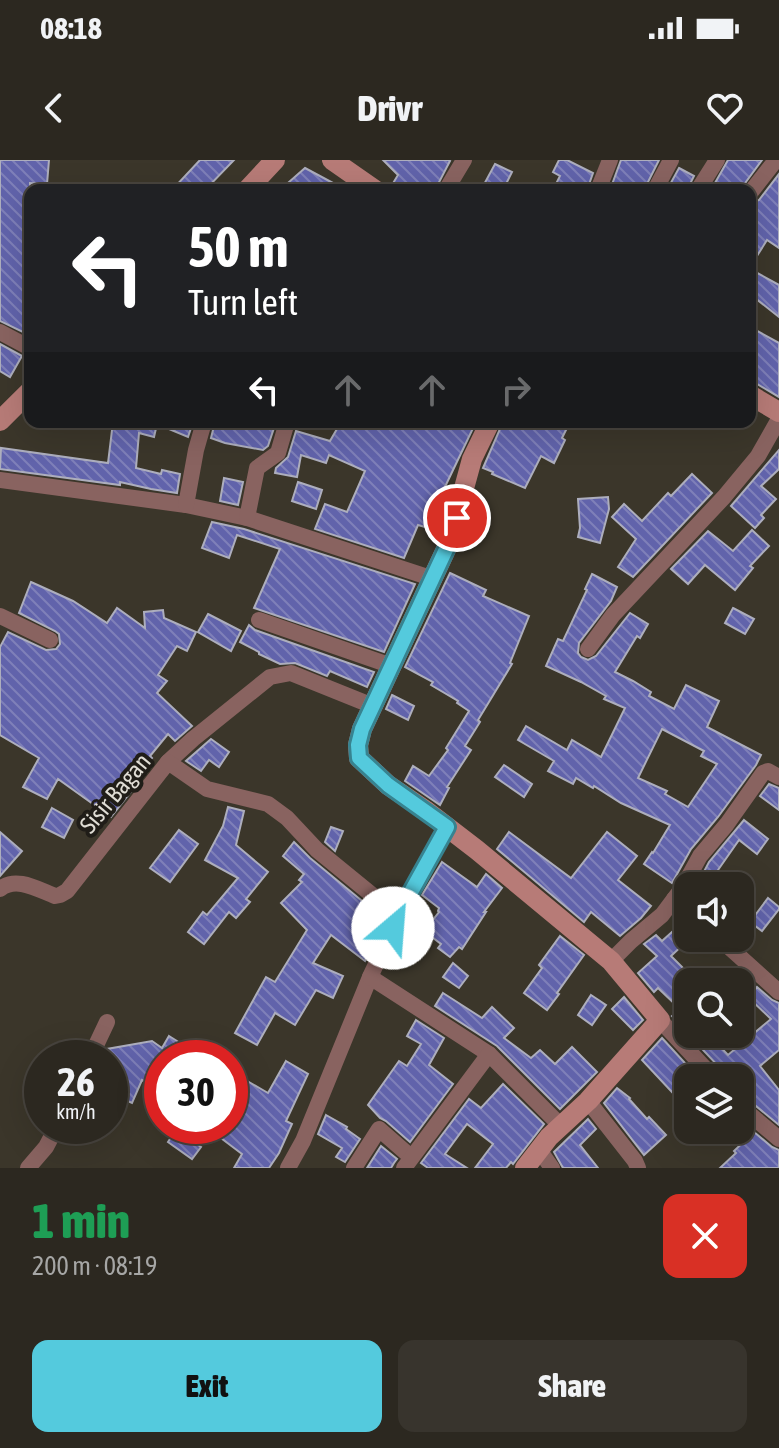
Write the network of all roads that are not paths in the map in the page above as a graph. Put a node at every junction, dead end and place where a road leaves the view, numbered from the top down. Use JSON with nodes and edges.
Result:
{"nodes":[{"id":1,"x":275,"y":160,"type":"edge"},
{"id":2,"x":332,"y":160,"type":"edge"},
{"id":3,"x":464,"y":160,"type":"edge"},
{"id":4,"x":610,"y":160,"type":"edge"},
{"id":5,"x":671,"y":160,"type":"edge"},
{"id":6,"x":717,"y":160,"type":"edge"},
{"id":7,"x":776,"y":160,"type":"edge"},
{"id":8,"x":253,"y":184,"type":"edge"},
{"id":9,"x":366,"y":184,"type":"edge"},
{"id":10,"x":450,"y":184,"type":"edge"},
{"id":11,"x":600,"y":184,"type":"edge"},
{"id":12,"x":658,"y":184,"type":"edge"},
{"id":13,"x":702,"y":184,"type":"edge"},
{"id":14,"x":756,"y":185,"type":"edge"},
{"id":15,"x":0,"y":332,"type":"edge"},
{"id":16,"x":24,"y":345,"type":"edge"},
{"id":17,"x":24,"y":397,"type":"edge"},
{"id":18,"x":756,"y":399,"type":"edge"},
{"id":19,"x":779,"y":412,"type":"edge"},
{"id":20,"x":779,"y":419,"type":"edge"},
{"id":21,"x":0,"y":421,"type":"edge"},
{"id":22,"x":202,"y":428,"type":"edge"},
{"id":23,"x":285,"y":428,"type":"edge"},
{"id":24,"x":487,"y":428,"type":"edge"},
{"id":25,"x":0,"y":480,"type":"edge"},
{"id":26,"x":186,"y":505,"type":"junction"},
{"id":27,"x":247,"y":518,"type":"junction"},
{"id":28,"x":434,"y":579,"type":"junction"},
{"id":29,"x":0,"y":616,"type":"edge"},
{"id":30,"x":259,"y":620,"type":"dead end"},
{"id":31,"x":50,"y":640,"type":"dead end"},
{"id":32,"x":588,"y":649,"type":"dead end"},
{"id":33,"x":392,"y":666,"type":"junction"},
{"id":34,"x":373,"y":706,"type":"junction"},
{"id":35,"x":168,"y":762,"type":"junction"},
{"id":36,"x":779,"y":777,"type":"edge"},
{"id":37,"x":447,"y":827,"type":"junction"},
{"id":38,"x":690,"y":872,"type":"edge"},
{"id":39,"x":0,"y":889,"type":"edge"},
{"id":40,"x":674,"y":899,"type":"edge"},
{"id":41,"x":396,"y":919,"type":"junction"},
{"id":42,"x":735,"y":952,"type":"edge"},
{"id":43,"x":611,"y":961,"type":"junction"},
{"id":44,"x":370,"y":977,"type":"junction"},
{"id":45,"x":779,"y":992,"type":"edge"},
{"id":46,"x":660,"y":1020,"type":"junction"},
{"id":47,"x":107,"y":1022,"type":"dead end"},
{"id":48,"x":98,"y":1040,"type":"edge"},
{"id":49,"x":489,"y":1054,"type":"junction"},
{"id":50,"x":701,"y":1064,"type":"edge"},
{"id":51,"x":588,"y":1101,"type":"junction"},
{"id":52,"x":754,"y":1118,"type":"edge"},
{"id":53,"x":561,"y":1126,"type":"junction"},
{"id":54,"x":779,"y":1139,"type":"edge"},
{"id":55,"x":48,"y":1144,"type":"edge"},
{"id":56,"x":540,"y":1151,"type":"junction"},
{"id":57,"x":408,"y":1163,"type":"edge"},
{"id":58,"x":28,"y":1168,"type":"edge"},
{"id":59,"x":288,"y":1168,"type":"edge"},
{"id":60,"x":354,"y":1168,"type":"edge"},
{"id":61,"x":525,"y":1168,"type":"edge"},
{"id":62,"x":552,"y":1168,"type":"edge"},
{"id":63,"x":638,"y":1168,"type":"edge"}],
"edges":[{"from":1,"to":8,"type":"street"},
{"from":2,"to":9,"type":"street"},
{"from":3,"to":10,"type":"street"},
{"from":4,"to":11,"type":"street"},
{"from":5,"to":12,"type":"street"},
{"from":6,"to":13,"type":"street"},
{"from":7,"to":14,"type":"street"},
{"from":15,"to":16,"type":"street"},
{"from":17,"to":21,"type":"street"},
{"from":18,"to":19,"type":"street"},
{"from":20,"to":32,"type":"street"},
{"from":22,"to":26,"type":"street"},
{"from":23,"to":27,"type":"street"},
{"from":24,"to":28,"type":"street"},
{"from":25,"to":26,"type":"street"},
{"from":26,"to":27,"type":"street"},
{"from":27,"to":28,"type":"street"},
{"from":28,"to":33,"type":"street"},
{"from":29,"to":31,"type":"street"},
{"from":30,"to":33,"type":"street"},
{"from":33,"to":34,"type":"street"},
{"from":34,"to":35,"type":"street"},
{"from":34,"to":37,"type":"street"},
{"from":35,"to":39,"type":"street","name":"Sisir Bagan"},
{"from":35,"to":41,"type":"street","name":"Sisir Bagan"},
{"from":36,"to":38,"type":"street"},
{"from":37,"to":41,"type":"street"},
{"from":37,"to":43,"type":"street"},
{"from":40,"to":43,"type":"street"},
{"from":41,"to":44,"type":"street"},
{"from":42,"to":45,"type":"street"},
{"from":43,"to":46,"type":"street"},
{"from":44,"to":49,"type":"street"},
{"from":44,"to":59,"type":"street"},
{"from":46,"to":50,"type":"street"},
{"from":46,"to":51,"type":"street"},
{"from":47,"to":48,"type":"street"},
{"from":49,"to":53,"type":"street"},
{"from":49,"to":57,"type":"street"},
{"from":51,"to":53,"type":"street"},
{"from":51,"to":63,"type":"street"},
{"from":52,"to":54,"type":"street"},
{"from":53,"to":56,"type":"street"},
{"from":55,"to":58,"type":"street"},
{"from":56,"to":61,"type":"street"},
{"from":56,"to":62,"type":"street"},
{"from":57,"to":60,"type":"street"}]}
